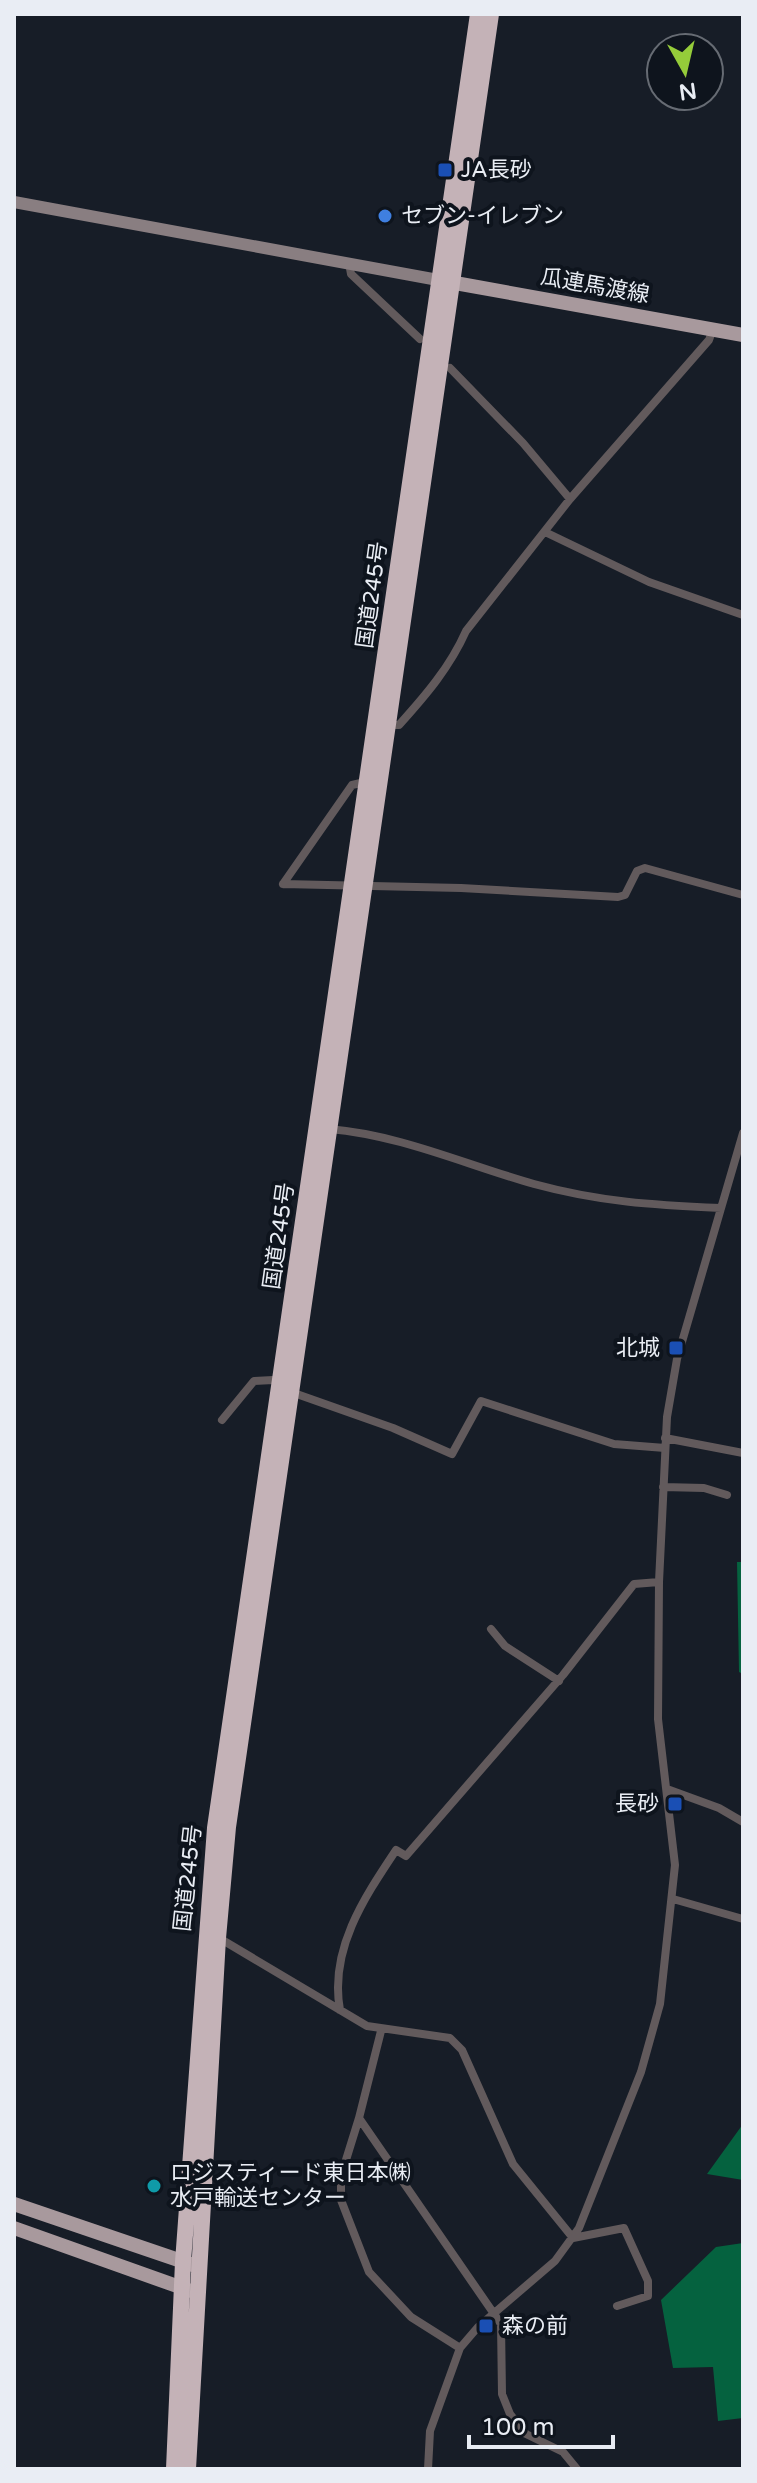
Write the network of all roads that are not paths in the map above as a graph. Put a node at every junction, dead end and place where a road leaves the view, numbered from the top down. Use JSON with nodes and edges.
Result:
{"nodes":[{"id":1,"x":478,"y":14,"type":"edge"},
{"id":2,"x":491,"y":14,"type":"edge"},
{"id":3,"x":14,"y":202,"type":"edge"},
{"id":4,"x":349,"y":263,"type":"junction"},
{"id":5,"x":446,"y":281,"type":"junction"},
{"id":6,"x":713,"y":329,"type":"junction"},
{"id":7,"x":743,"y":335,"type":"edge"},
{"id":8,"x":420,"y":339,"type":"dead end"},
{"id":9,"x":450,"y":368,"type":"dead end"},
{"id":10,"x":570,"y":499,"type":"junction"},
{"id":11,"x":545,"y":532,"type":"junction"},
{"id":12,"x":743,"y":615,"type":"edge"},
{"id":13,"x":389,"y":725,"type":"junction"},
{"id":14,"x":365,"y":782,"type":"junction"},
{"id":15,"x":358,"y":884,"type":"junction"},
{"id":16,"x":743,"y":895,"type":"edge"},
{"id":17,"x":328,"y":1129,"type":"junction"},
{"id":18,"x":743,"y":1133,"type":"edge"},
{"id":19,"x":721,"y":1208,"type":"junction"},
{"id":20,"x":285,"y":1387,"type":"junction"},
{"id":21,"x":222,"y":1420,"type":"dead end"},
{"id":22,"x":665,"y":1443,"type":"junction"},
{"id":23,"x":743,"y":1453,"type":"edge"},
{"id":24,"x":663,"y":1487,"type":"junction"},
{"id":25,"x":727,"y":1495,"type":"dead end"},
{"id":26,"x":659,"y":1582,"type":"junction"},
{"id":27,"x":491,"y":1629,"type":"dead end"},
{"id":28,"x":559,"y":1681,"type":"junction"},
{"id":29,"x":667,"y":1789,"type":"junction"},
{"id":30,"x":743,"y":1822,"type":"edge"},
{"id":31,"x":673,"y":1899,"type":"junction"},
{"id":32,"x":743,"y":1919,"type":"edge"},
{"id":33,"x":211,"y":1937,"type":"junction"},
{"id":34,"x":340,"y":2010,"type":"junction"},
{"id":35,"x":381,"y":2031,"type":"junction"},
{"id":36,"x":359,"y":2118,"type":"junction"},
{"id":37,"x":14,"y":2204,"type":"edge"},
{"id":38,"x":14,"y":2228,"type":"edge"},
{"id":39,"x":573,"y":2238,"type":"junction"},
{"id":40,"x":191,"y":2265,"type":"junction"},
{"id":41,"x":190,"y":2290,"type":"junction"},
{"id":42,"x":617,"y":2306,"type":"dead end"},
{"id":43,"x":494,"y":2314,"type":"junction"},
{"id":44,"x":460,"y":2348,"type":"junction"},
{"id":45,"x":174,"y":2469,"type":"edge"},
{"id":46,"x":188,"y":2469,"type":"edge"},
{"id":47,"x":428,"y":2469,"type":"edge"},
{"id":48,"x":577,"y":2469,"type":"edge"}],
"edges":[{"from":1,"to":5,"type":"highway","name":"国道245号"},
{"from":2,"to":5,"type":"highway","name":"国道245号"},
{"from":3,"to":4,"type":"street"},
{"from":4,"to":5,"type":"street"},
{"from":4,"to":8,"type":"street"},
{"from":5,"to":6,"type":"main road","name":"瓜連馬渡線"},
{"from":5,"to":13,"type":"highway","name":"国道245号"},
{"from":5,"to":14,"type":"highway","name":"国道245号"},
{"from":6,"to":7,"type":"main road","name":"瓜連馬渡線"},
{"from":6,"to":10,"type":"street"},
{"from":9,"to":10,"type":"street"},
{"from":10,"to":11,"type":"street"},
{"from":11,"to":12,"type":"street"},
{"from":11,"to":13,"type":"street"},
{"from":13,"to":15,"type":"highway","name":"国道245号"},
{"from":14,"to":15,"type":"highway","name":"国道245号"},
{"from":14,"to":15,"type":"street"},
{"from":15,"to":16,"type":"street"},
{"from":15,"to":17,"type":"highway","name":"国道245号"},
{"from":15,"to":20,"type":"highway","name":"国道245号"},
{"from":17,"to":19,"type":"street"},
{"from":17,"to":20,"type":"highway","name":"国道245号"},
{"from":18,"to":19,"type":"street"},
{"from":19,"to":22,"type":"street"},
{"from":20,"to":21,"type":"street"},
{"from":20,"to":22,"type":"street"},
{"from":20,"to":33,"type":"highway","name":"国道245号"},
{"from":22,"to":23,"type":"street"},
{"from":22,"to":24,"type":"street"},
{"from":24,"to":25,"type":"street"},
{"from":24,"to":26,"type":"street"},
{"from":26,"to":28,"type":"street"},
{"from":26,"to":29,"type":"street"},
{"from":27,"to":28,"type":"street"},
{"from":28,"to":34,"type":"street"},
{"from":29,"to":30,"type":"street"},
{"from":29,"to":31,"type":"street"},
{"from":31,"to":32,"type":"street"},
{"from":31,"to":39,"type":"street"},
{"from":33,"to":34,"type":"street"},
{"from":33,"to":40,"type":"highway","name":"国道245号"},
{"from":34,"to":35,"type":"street"},
{"from":35,"to":36,"type":"street"},
{"from":35,"to":39,"type":"street"},
{"from":36,"to":43,"type":"street"},
{"from":36,"to":44,"type":"street"},
{"from":37,"to":40,"type":"main road"},
{"from":38,"to":41,"type":"main road"},
{"from":39,"to":42,"type":"street"},
{"from":39,"to":43,"type":"street"},
{"from":40,"to":41,"type":"highway","name":"国道245号"},
{"from":41,"to":45,"type":"highway","name":"国道245号"},
{"from":41,"to":46,"type":"highway","name":"国道245号"},
{"from":43,"to":44,"type":"street"},
{"from":43,"to":48,"type":"street"},
{"from":44,"to":47,"type":"street"}]}
